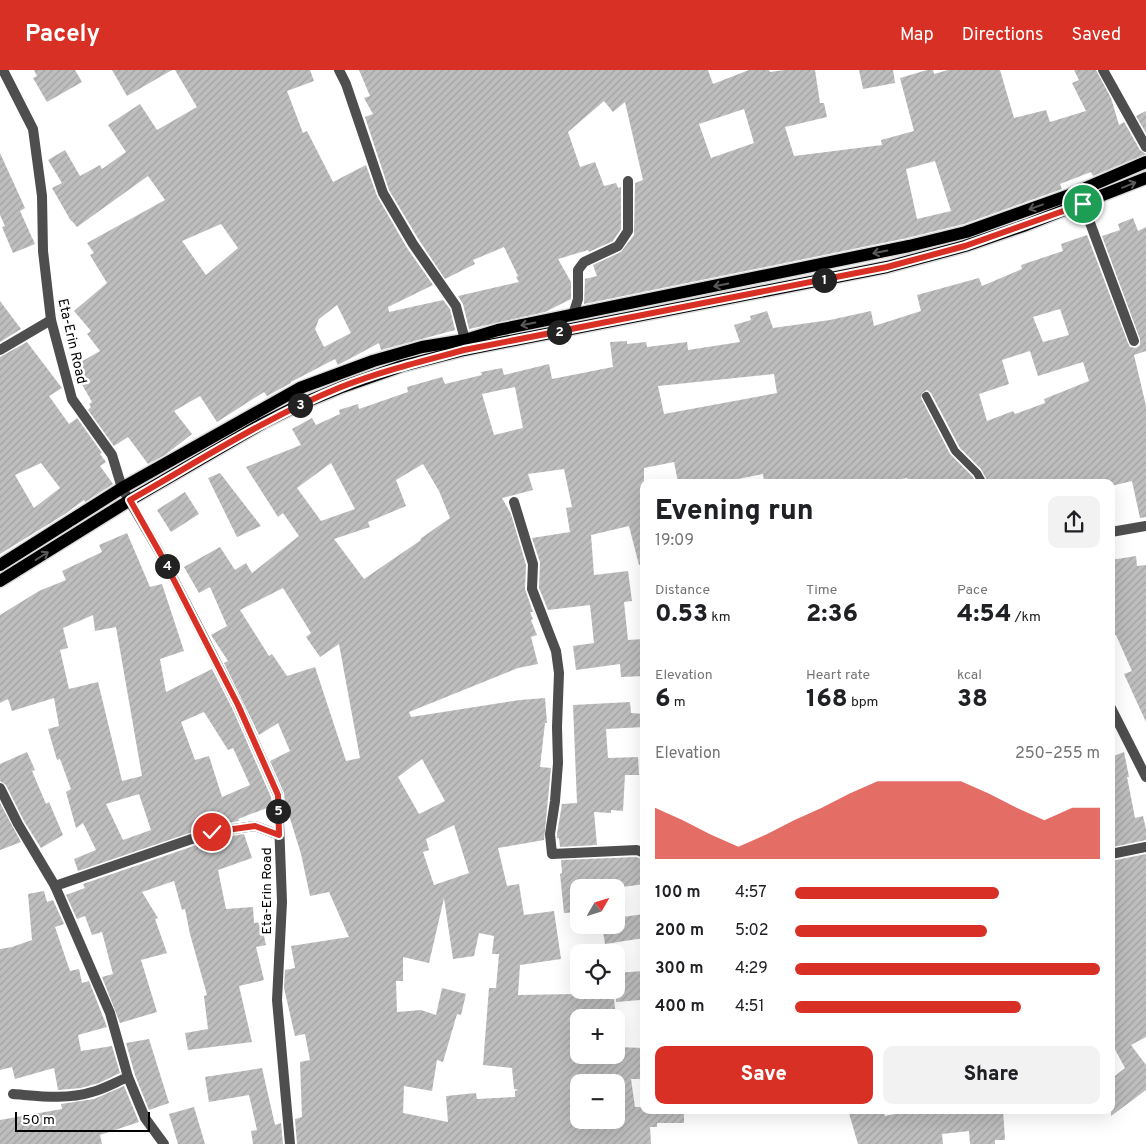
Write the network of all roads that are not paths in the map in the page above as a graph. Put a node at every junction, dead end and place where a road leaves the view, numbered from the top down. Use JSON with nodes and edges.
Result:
{"nodes":[{"id":1,"x":3,"y":70,"type":"edge"},
{"id":2,"x":339,"y":70,"type":"edge"},
{"id":3,"x":1103,"y":70,"type":"edge"},
{"id":4,"x":1146,"y":147,"type":"edge"},
{"id":5,"x":1146,"y":162,"type":"edge"},
{"id":6,"x":1146,"y":178,"type":"edge"},
{"id":7,"x":628,"y":181,"type":"dead end"},
{"id":8,"x":1083,"y":204,"type":"junction"},
{"id":9,"x":573,"y":315,"type":"junction"},
{"id":10,"x":51,"y":320,"type":"junction"},
{"id":11,"x":465,"y":340,"type":"junction"},
{"id":12,"x":1134,"y":341,"type":"dead end"},
{"id":13,"x":0,"y":350,"type":"edge"},
{"id":14,"x":926,"y":396,"type":"dead end"},
{"id":15,"x":980,"y":479,"type":"edge"},
{"id":16,"x":122,"y":488,"type":"junction"},
{"id":17,"x":130,"y":500,"type":"junction"},
{"id":18,"x":514,"y":502,"type":"dead end"},
{"id":19,"x":1146,"y":526,"type":"edge"},
{"id":20,"x":1115,"y":531,"type":"edge"},
{"id":21,"x":0,"y":565,"type":"edge"},
{"id":22,"x":0,"y":581,"type":"edge"},
{"id":23,"x":1115,"y":716,"type":"edge"},
{"id":24,"x":1146,"y":777,"type":"edge"},
{"id":25,"x":0,"y":788,"type":"edge"},
{"id":26,"x":279,"y":835,"type":"junction"},
{"id":27,"x":1146,"y":847,"type":"edge"},
{"id":28,"x":640,"y":851,"type":"edge"},
{"id":29,"x":1115,"y":853,"type":"edge"},
{"id":30,"x":56,"y":886,"type":"junction"},
{"id":31,"x":128,"y":1076,"type":"junction"},
{"id":32,"x":13,"y":1094,"type":"dead end"},
{"id":33,"x":164,"y":1144,"type":"edge"},
{"id":34,"x":290,"y":1144,"type":"edge"}],
"edges":[{"from":1,"to":10,"type":"street","name":"Eta-Erin Road"},
{"from":2,"to":11,"type":"street"},
{"from":3,"to":4,"type":"street"},
{"from":5,"to":9,"type":"main road","one_way":true},
{"from":8,"to":6,"type":"main road","one_way":true},
{"from":7,"to":9,"type":"street"},
{"from":8,"to":12,"type":"street"},
{"from":8,"to":17,"type":"main road"},
{"from":9,"to":11,"type":"main road","one_way":true},
{"from":10,"to":13,"type":"street"},
{"from":10,"to":16,"type":"street","name":"Eta-Erin Road"},
{"from":11,"to":16,"type":"main road"},
{"from":14,"to":15,"type":"lane"},
{"from":16,"to":17,"type":"street","name":"Eta-Erin Road"},
{"from":16,"to":21,"type":"main road"},
{"from":22,"to":17,"type":"main road","one_way":true},
{"from":17,"to":26,"type":"street","name":"Eta-Erin Road"},
{"from":18,"to":28,"type":"street"},
{"from":19,"to":20,"type":"street"},
{"from":23,"to":24,"type":"street"},
{"from":25,"to":30,"type":"street"},
{"from":26,"to":30,"type":"street"},
{"from":26,"to":34,"type":"street","name":"Eta-Erin Road"},
{"from":27,"to":29,"type":"street"},
{"from":30,"to":31,"type":"street"},
{"from":31,"to":32,"type":"street"},
{"from":31,"to":33,"type":"street"}]}
